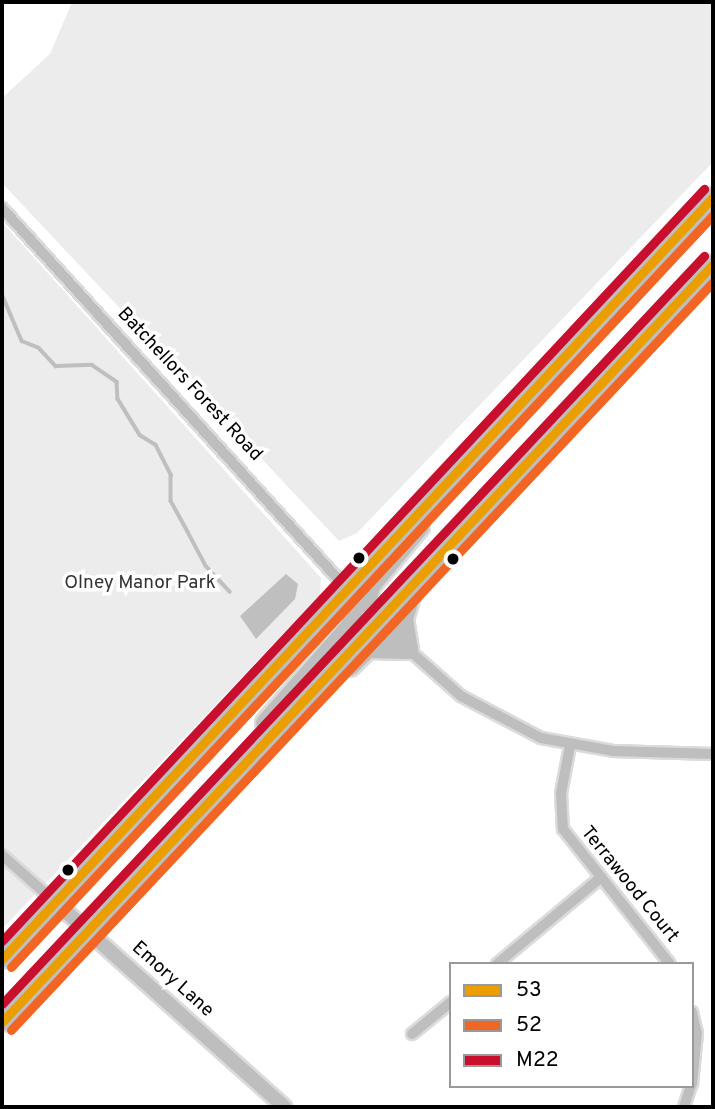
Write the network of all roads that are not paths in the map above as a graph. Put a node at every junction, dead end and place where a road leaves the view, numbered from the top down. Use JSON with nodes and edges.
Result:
{"nodes":[{"id":1,"x":713,"y":197,"type":"edge"},
{"id":2,"x":2,"y":208,"type":"edge"},
{"id":3,"x":713,"y":264,"type":"edge"},
{"id":4,"x":490,"y":436,"type":"junction"},
{"id":5,"x":418,"y":577,"type":"junction"},
{"id":6,"x":347,"y":589,"type":"junction"},
{"id":7,"x":377,"y":621,"type":"junction"},
{"id":8,"x":409,"y":650,"type":"junction"},
{"id":9,"x":299,"y":704,"type":"junction"},
{"id":10,"x":570,"y":746,"type":"junction"},
{"id":11,"x":254,"y":752,"type":"junction"},
{"id":12,"x":713,"y":752,"type":"edge"},
{"id":13,"x":2,"y":855,"type":"edge"},
{"id":14,"x":599,"y":879,"type":"junction"},
{"id":15,"x":54,"y":901,"type":"junction"},
{"id":16,"x":88,"y":931,"type":"junction"},
{"id":17,"x":2,"y":959,"type":"edge"},
{"id":18,"x":499,"y":962,"type":"edge"},
{"id":19,"x":668,"y":962,"type":"edge"},
{"id":20,"x":449,"y":1004,"type":"edge"},
{"id":21,"x":694,"y":1020,"type":"edge"},
{"id":22,"x":2,"y":1022,"type":"edge"},
{"id":23,"x":412,"y":1034,"type":"dead end"},
{"id":24,"x":694,"y":1064,"type":"edge"},
{"id":25,"x":691,"y":1088,"type":"edge"},
{"id":26,"x":284,"y":1107,"type":"edge"},
{"id":27,"x":684,"y":1107,"type":"edge"}],
"edges":[{"from":1,"to":4,"type":"main road"},
{"from":2,"to":6,"type":"street","name":"Batchellors Forest Road"},
{"from":3,"to":5,"type":"main road"},
{"from":4,"to":6,"type":"main road"},
{"from":4,"to":7,"type":"main road"},
{"from":5,"to":7,"type":"main road"},
{"from":5,"to":8,"type":"main road"},
{"from":6,"to":11,"type":"main road"},
{"from":6,"to":15,"type":"main road"},
{"from":7,"to":8,"type":"main road"},
{"from":7,"to":9,"type":"main road"},
{"from":8,"to":9,"type":"main road"},
{"from":8,"to":10,"type":"street"},
{"from":9,"to":11,"type":"main road"},
{"from":10,"to":12,"type":"street"},
{"from":10,"to":14,"type":"street","name":"Terrawood Court"},
{"from":11,"to":16,"type":"main road"},
{"from":13,"to":15,"type":"street","name":"Emory Lane"},
{"from":14,"to":18,"type":"street"},
{"from":14,"to":19,"type":"street","name":"Terrawood Court"},
{"from":15,"to":16,"type":"street","name":"Emory Lane"},
{"from":15,"to":17,"type":"main road"},
{"from":16,"to":22,"type":"main road"},
{"from":16,"to":26,"type":"street","name":"Emory Lane"},
{"from":20,"to":23,"type":"street"},
{"from":21,"to":24,"type":"street"},
{"from":25,"to":27,"type":"street"}]}
